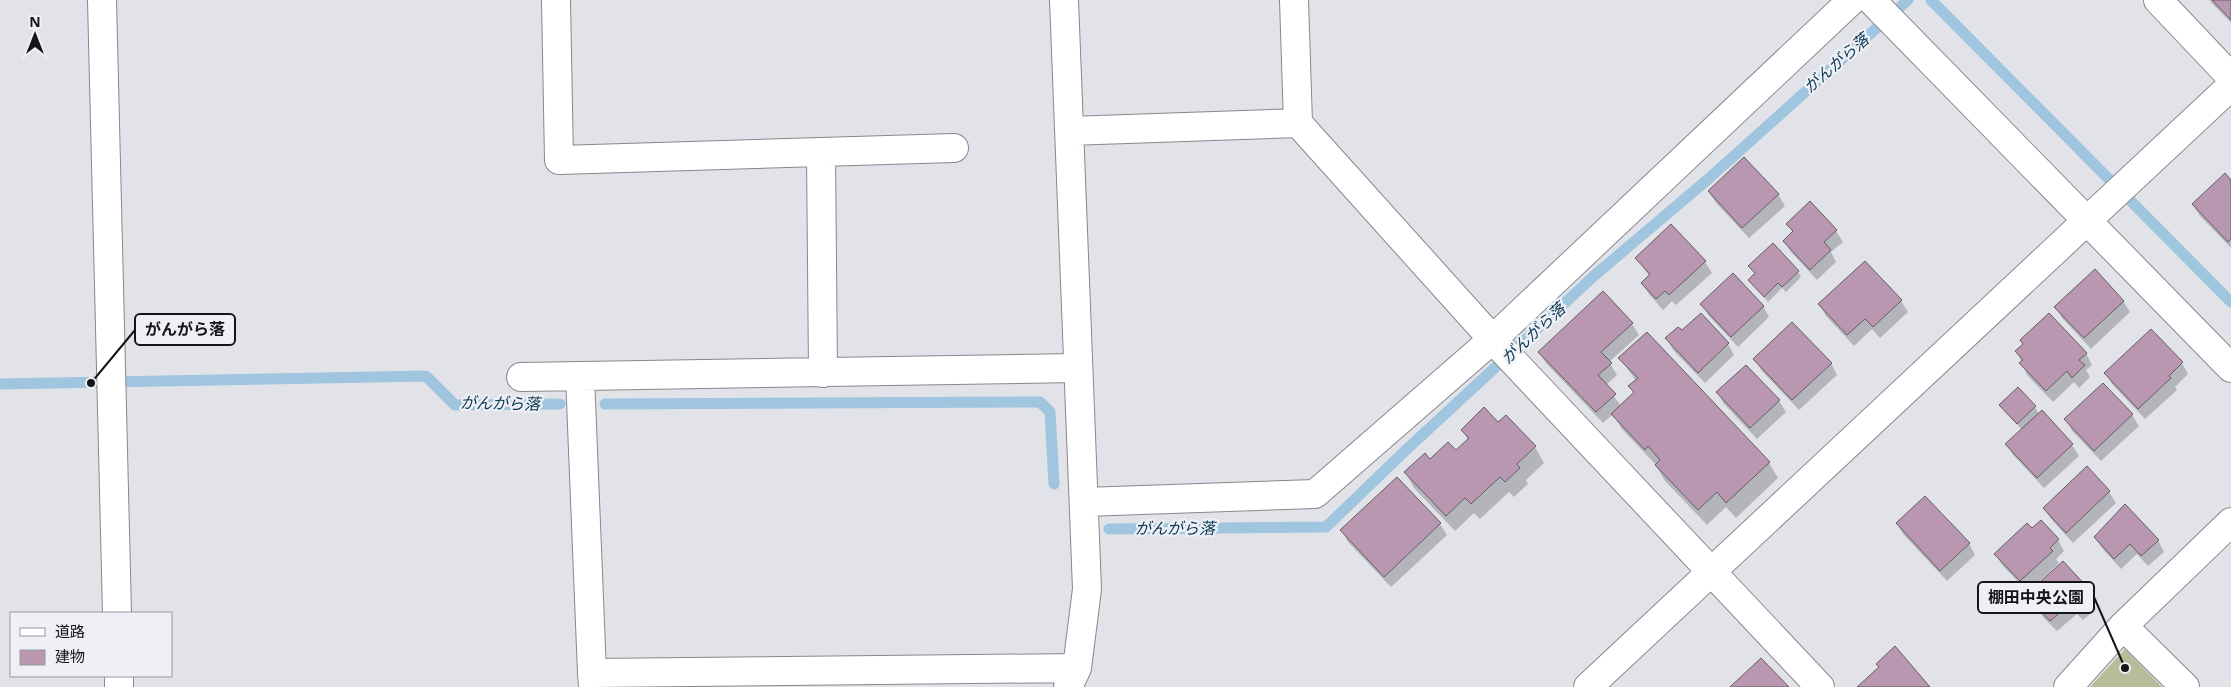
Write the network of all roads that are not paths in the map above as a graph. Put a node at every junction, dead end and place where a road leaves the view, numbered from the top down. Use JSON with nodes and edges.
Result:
{"nodes":[{"id":1,"x":102,"y":0,"type":"edge"},
{"id":2,"x":556,"y":0,"type":"edge"},
{"id":3,"x":1064,"y":0,"type":"edge"},
{"id":4,"x":1294,"y":0,"type":"edge"},
{"id":5,"x":1852,"y":0,"type":"edge"},
{"id":6,"x":1871,"y":0,"type":"edge"},
{"id":7,"x":2158,"y":0,"type":"edge"},
{"id":8,"x":2231,"y":77,"type":"edge"},
{"id":9,"x":2231,"y":86,"type":"edge"},
{"id":10,"x":1298,"y":123,"type":"junction"},
{"id":11,"x":1069,"y":131,"type":"junction"},
{"id":12,"x":954,"y":148,"type":"dead end"},
{"id":13,"x":820,"y":152,"type":"junction"},
{"id":14,"x":2096,"y":213,"type":"junction"},
{"id":15,"x":1494,"y":340,"type":"junction"},
{"id":16,"x":1078,"y":368,"type":"junction"},
{"id":17,"x":2231,"y":368,"type":"edge"},
{"id":18,"x":822,"y":373,"type":"junction"},
{"id":19,"x":580,"y":376,"type":"junction"},
{"id":20,"x":521,"y":377,"type":"dead end"},
{"id":21,"x":1084,"y":502,"type":"junction"},
{"id":22,"x":2231,"y":522,"type":"edge"},
{"id":23,"x":1712,"y":571,"type":"junction"},
{"id":24,"x":117,"y":612,"type":"edge"},
{"id":25,"x":2123,"y":626,"type":"junction"},
{"id":26,"x":1073,"y":677,"type":"edge"},
{"id":27,"x":593,"y":680,"type":"edge"},
{"id":28,"x":1588,"y":687,"type":"edge"},
{"id":29,"x":1820,"y":687,"type":"edge"},
{"id":30,"x":2068,"y":687,"type":"edge"},
{"id":31,"x":2185,"y":687,"type":"edge"}],
"edges":[{"from":1,"to":24,"type":"street"},
{"from":2,"to":13,"type":"street"},
{"from":3,"to":11,"type":"street"},
{"from":4,"to":10,"type":"street"},
{"from":5,"to":15,"type":"street"},
{"from":6,"to":14,"type":"street"},
{"from":7,"to":8,"type":"street"},
{"from":9,"to":14,"type":"street"},
{"from":10,"to":11,"type":"street"},
{"from":10,"to":15,"type":"street"},
{"from":11,"to":16,"type":"street"},
{"from":12,"to":13,"type":"street"},
{"from":13,"to":18,"type":"street"},
{"from":14,"to":17,"type":"street"},
{"from":14,"to":23,"type":"street"},
{"from":15,"to":21,"type":"street"},
{"from":15,"to":23,"type":"street"},
{"from":16,"to":18,"type":"street"},
{"from":16,"to":21,"type":"street"},
{"from":18,"to":19,"type":"street"},
{"from":19,"to":20,"type":"street"},
{"from":19,"to":27,"type":"street"},
{"from":21,"to":26,"type":"street"},
{"from":22,"to":25,"type":"street"},
{"from":23,"to":28,"type":"street"},
{"from":23,"to":29,"type":"street"},
{"from":25,"to":30,"type":"street"},
{"from":25,"to":31,"type":"street"},
{"from":26,"to":27,"type":"street"}]}
